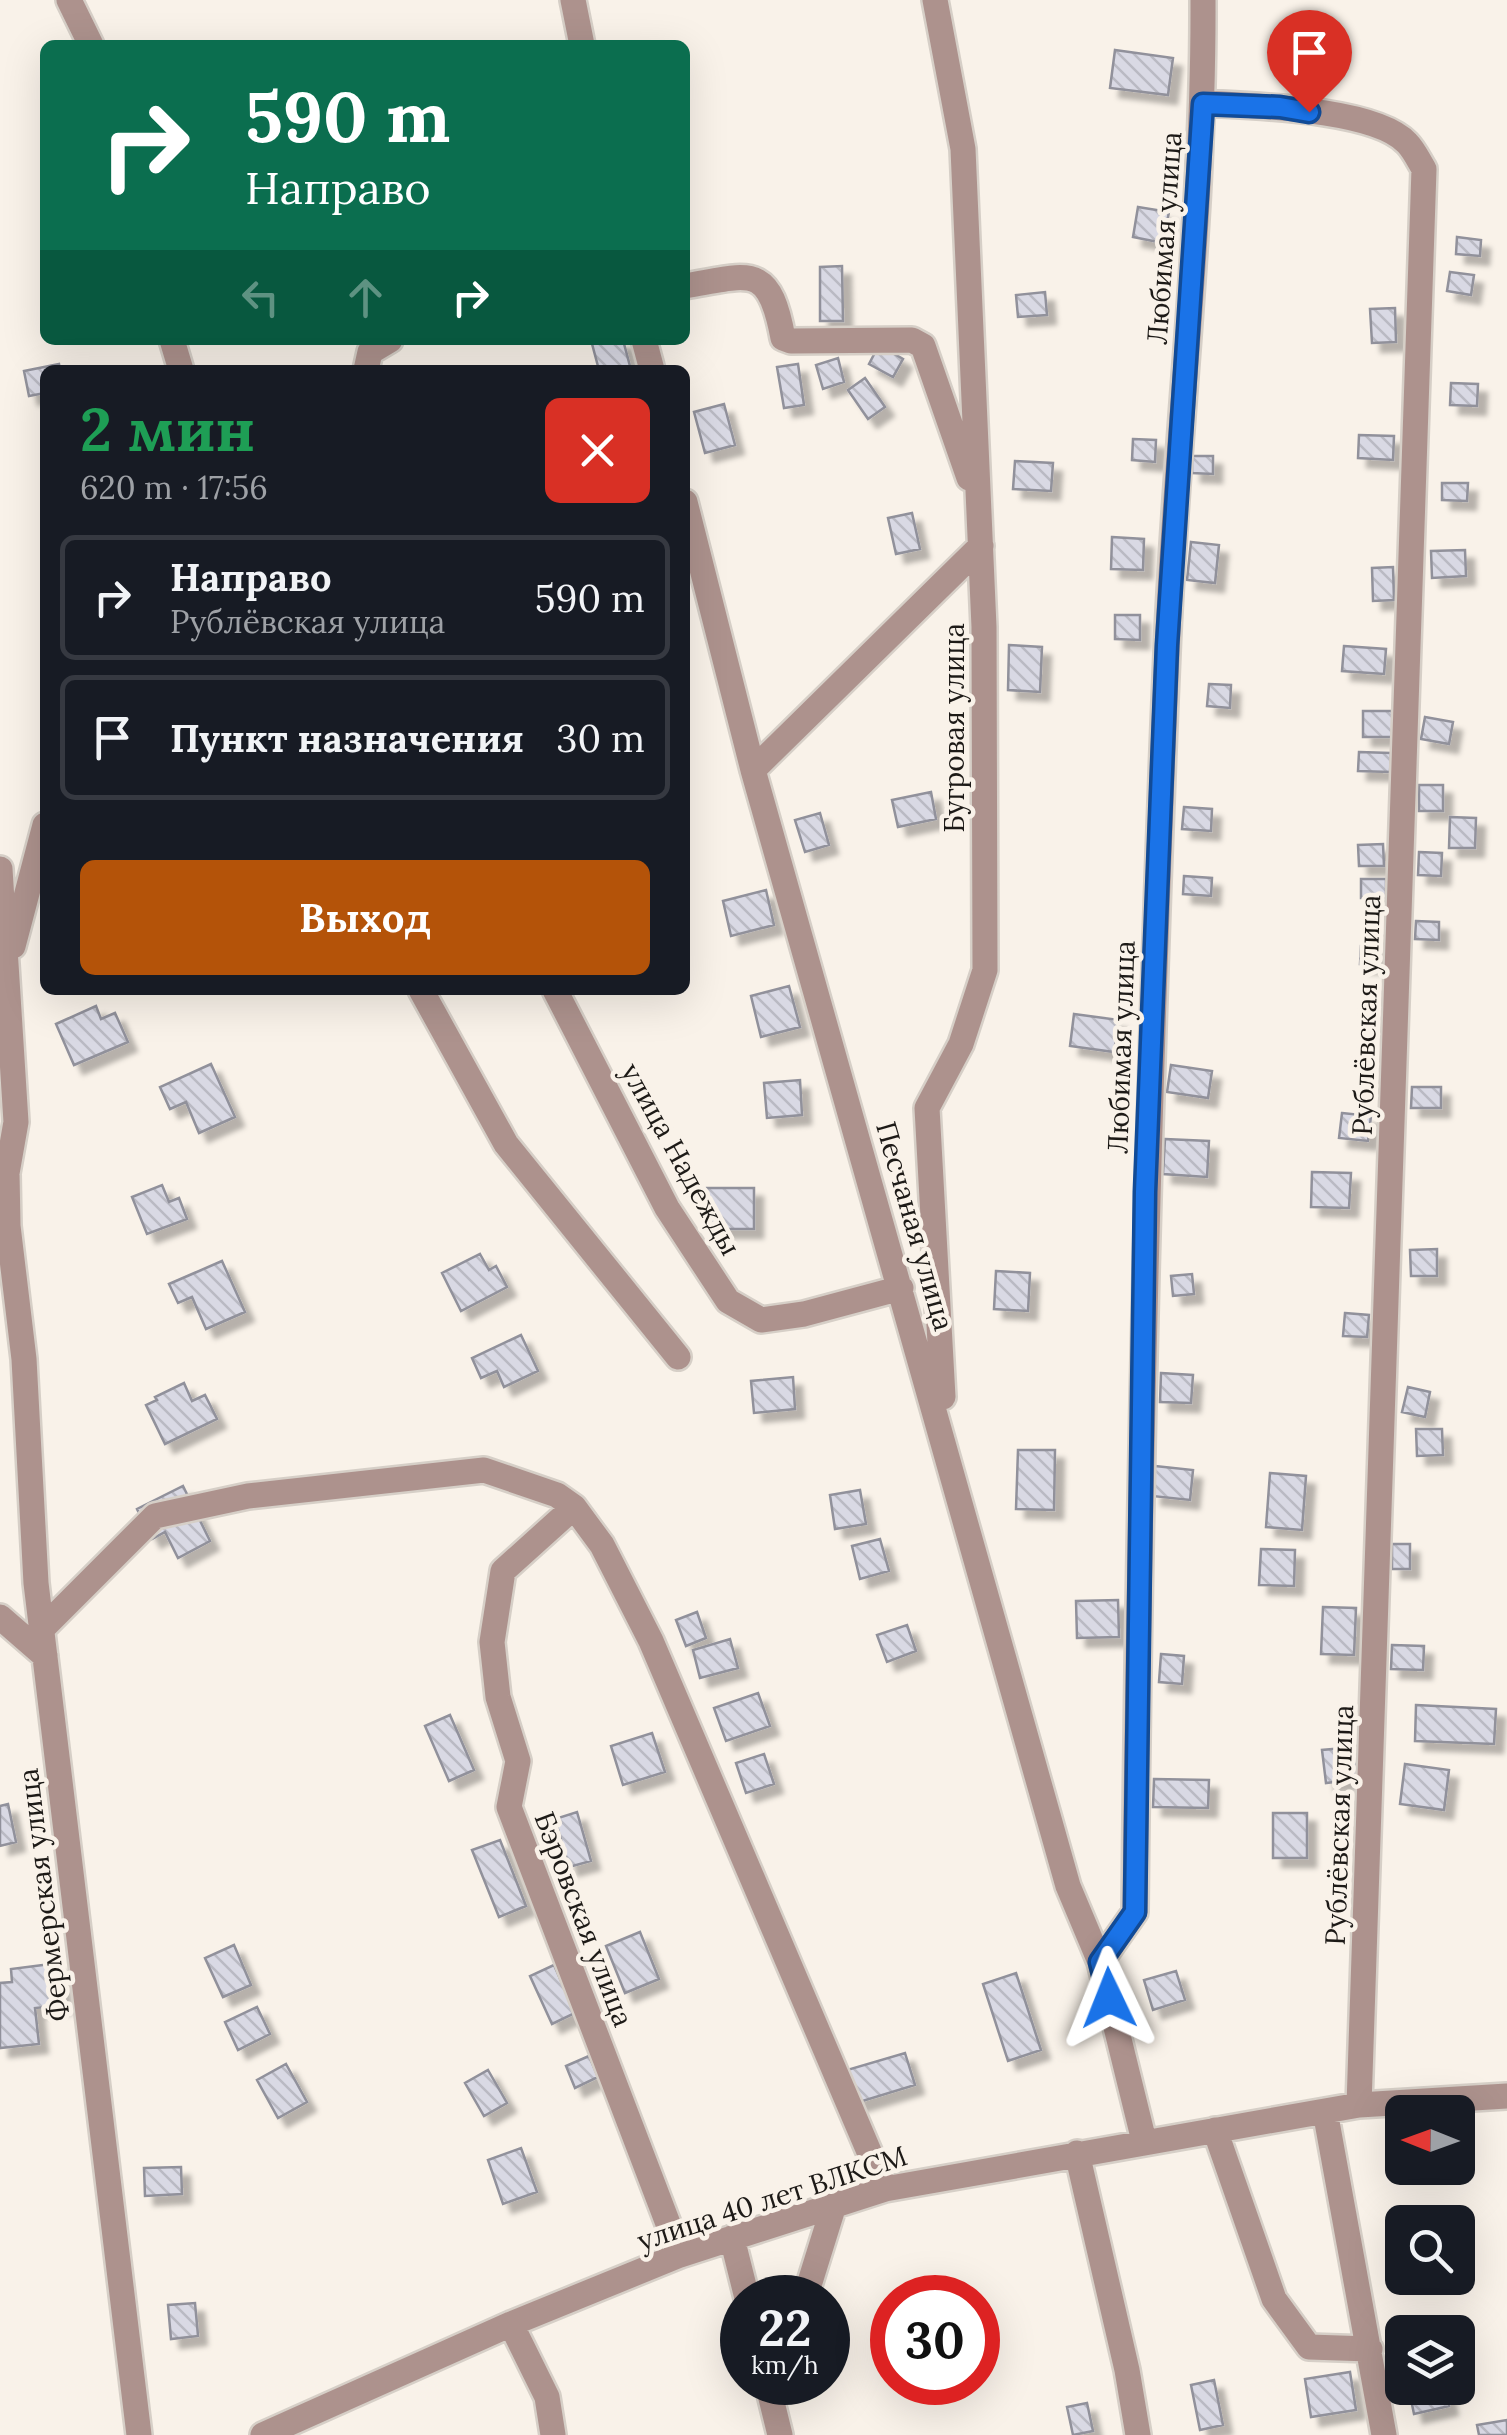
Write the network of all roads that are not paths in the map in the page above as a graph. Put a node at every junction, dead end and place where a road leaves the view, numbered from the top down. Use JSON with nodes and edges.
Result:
{"nodes":[{"id":1,"x":69,"y":0,"type":"edge"},
{"id":2,"x":573,"y":0,"type":"edge"},
{"id":3,"x":935,"y":0,"type":"edge"},
{"id":4,"x":1203,"y":0,"type":"edge"},
{"id":5,"x":88,"y":40,"type":"edge"},
{"id":6,"x":581,"y":40,"type":"edge"},
{"id":7,"x":1203,"y":104,"type":"junction"},
{"id":8,"x":690,"y":285,"type":"edge"},
{"id":9,"x":382,"y":345,"type":"edge"},
{"id":10,"x":367,"y":365,"type":"edge"},
{"id":11,"x":979,"y":507,"type":"junction"},
{"id":12,"x":690,"y":522,"type":"edge"},
{"id":13,"x":980,"y":546,"type":"junction"},
{"id":14,"x":753,"y":770,"type":"junction"},
{"id":15,"x":40,"y":844,"type":"edge"},
{"id":16,"x":0,"y":869,"type":"edge"},
{"id":17,"x":8,"y":965,"type":"junction"},
{"id":18,"x":424,"y":995,"type":"edge"},
{"id":19,"x":558,"y":995,"type":"edge"},
{"id":20,"x":0,"y":1010,"type":"edge"},
{"id":21,"x":902,"y":1288,"type":"junction"},
{"id":22,"x":678,"y":1357,"type":"dead end"},
{"id":23,"x":946,"y":1447,"type":"junction"},
{"id":24,"x":574,"y":1507,"type":"junction"},
{"id":25,"x":0,"y":1618,"type":"edge"},
{"id":26,"x":43,"y":1642,"type":"junction"},
{"id":27,"x":1100,"y":1962,"type":"junction"},
{"id":28,"x":1507,"y":2096,"type":"edge"},
{"id":29,"x":1360,"y":2106,"type":"junction"},
{"id":30,"x":1325,"y":2111,"type":"junction"},
{"id":31,"x":1215,"y":2130,"type":"junction"},
{"id":32,"x":1144,"y":2142,"type":"junction"},
{"id":33,"x":1077,"y":2153,"type":"junction"},
{"id":34,"x":885,"y":2189,"type":"junction"},
{"id":35,"x":834,"y":2205,"type":"junction"},
{"id":36,"x":732,"y":2238,"type":"junction"},
{"id":37,"x":680,"y":2254,"type":"junction"},
{"id":38,"x":741,"y":2275,"type":"edge"},
{"id":39,"x":812,"y":2275,"type":"edge"},
{"id":40,"x":511,"y":2324,"type":"junction"},
{"id":41,"x":1370,"y":2348,"type":"junction"},
{"id":42,"x":776,"y":2405,"type":"edge"},
{"id":43,"x":139,"y":2435,"type":"edge"},
{"id":44,"x":263,"y":2435,"type":"edge"},
{"id":45,"x":552,"y":2435,"type":"edge"},
{"id":46,"x":780,"y":2435,"type":"edge"},
{"id":47,"x":1138,"y":2435,"type":"edge"},
{"id":48,"x":1384,"y":2435,"type":"edge"}],
"edges":[{"from":1,"to":5,"type":"street"},
{"from":2,"to":6,"type":"street"},
{"from":3,"to":11,"type":"street","name":"Бугровая улица"},
{"from":4,"to":7,"type":"street","name":"Любимая улица"},
{"from":7,"to":27,"type":"street","name":"Любимая улица"},
{"from":7,"to":29,"type":"street","name":"Рублёвская улица"},
{"from":8,"to":11,"type":"street"},
{"from":9,"to":10,"type":"street"},
{"from":11,"to":13,"type":"street","name":"Бугровая улица"},
{"from":12,"to":14,"type":"street","name":"Песчаная улица"},
{"from":13,"to":14,"type":"street"},
{"from":13,"to":23,"type":"street","name":"Бугровая улица"},
{"from":14,"to":21,"type":"street","name":"Песчаная улица"},
{"from":15,"to":17,"type":"street"},
{"from":16,"to":17,"type":"street","name":"Фермерская улица"},
{"from":17,"to":20,"type":"street"},
{"from":17,"to":26,"type":"street","name":"Фермерская улица"},
{"from":18,"to":22,"type":"street"},
{"from":19,"to":21,"type":"street","name":"улица Надежды"},
{"from":21,"to":23,"type":"street","name":"Песчаная улица"},
{"from":23,"to":27,"type":"street","name":"Песчаная улица"},
{"from":24,"to":26,"type":"street"},
{"from":24,"to":34,"type":"street"},
{"from":24,"to":37,"type":"street","name":"Бэровская улица"},
{"from":25,"to":26,"type":"street"},
{"from":26,"to":43,"type":"street","name":"Фермерская улица"},
{"from":27,"to":32,"type":"street"},
{"from":28,"to":29,"type":"street","name":"улица 40 лет ВЛКСМ"},
{"from":29,"to":30,"type":"street","name":"улица 40 лет ВЛКСМ"},
{"from":30,"to":31,"type":"street","name":"улица 40 лет ВЛКСМ"},
{"from":30,"to":41,"type":"street"},
{"from":31,"to":32,"type":"street","name":"улица 40 лет ВЛКСМ"},
{"from":31,"to":41,"type":"street"},
{"from":32,"to":33,"type":"street","name":"улица 40 лет ВЛКСМ"},
{"from":33,"to":34,"type":"street","name":"улица 40 лет ВЛКСМ"},
{"from":33,"to":47,"type":"street"},
{"from":34,"to":35,"type":"street","name":"улица 40 лет ВЛКСМ"},
{"from":35,"to":36,"type":"street","name":"улица 40 лет ВЛКСМ"},
{"from":35,"to":39,"type":"street"},
{"from":36,"to":37,"type":"street","name":"улица 40 лет ВЛКСМ"},
{"from":36,"to":38,"type":"street"},
{"from":37,"to":40,"type":"street","name":"улица 40 лет ВЛКСМ"},
{"from":40,"to":44,"type":"street","name":"улица 40 лет ВЛКСМ"},
{"from":40,"to":45,"type":"street"},
{"from":41,"to":48,"type":"street"},
{"from":42,"to":46,"type":"street"}]}
